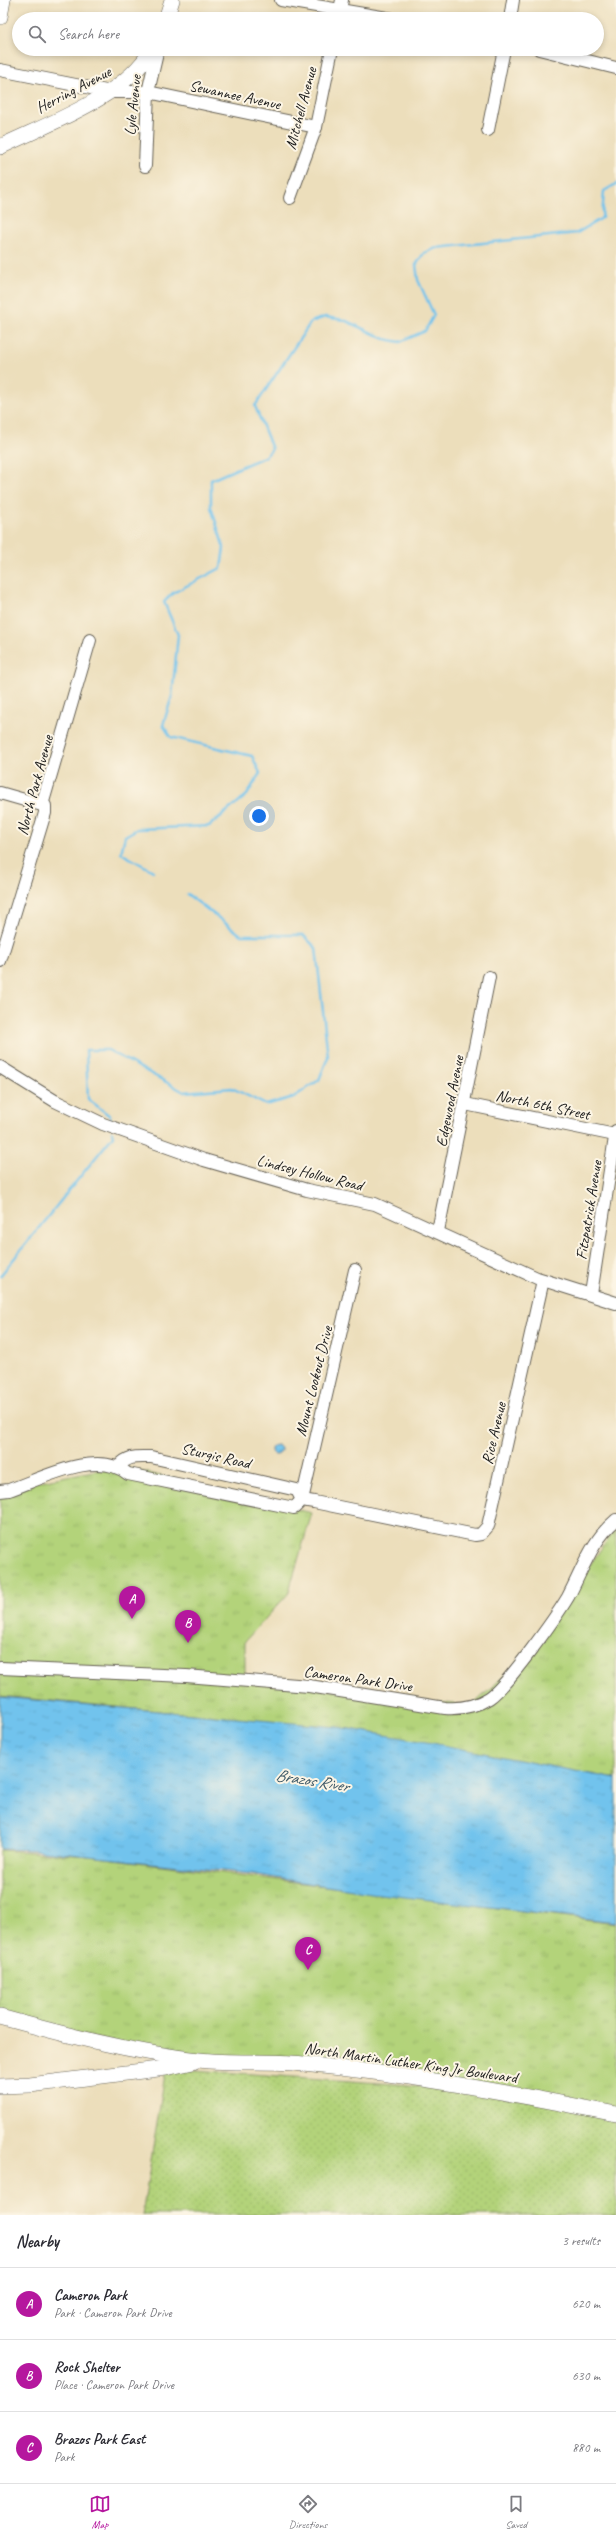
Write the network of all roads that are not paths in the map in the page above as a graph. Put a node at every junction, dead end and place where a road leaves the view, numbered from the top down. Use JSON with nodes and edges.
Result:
{"nodes":[{"id":1,"x":3,"y":0,"type":"edge"},
{"id":2,"x":172,"y":0,"type":"edge"},
{"id":3,"x":281,"y":0,"type":"edge"},
{"id":4,"x":513,"y":0,"type":"edge"},
{"id":5,"x":340,"y":9,"type":"edge"},
{"id":6,"x":168,"y":12,"type":"edge"},
{"id":7,"x":356,"y":12,"type":"edge"},
{"id":8,"x":511,"y":12,"type":"edge"},
{"id":9,"x":0,"y":17,"type":"edge"},
{"id":10,"x":147,"y":56,"type":"edge"},
{"id":11,"x":156,"y":56,"type":"edge"},
{"id":12,"x":331,"y":56,"type":"edge"},
{"id":13,"x":503,"y":56,"type":"edge"},
{"id":14,"x":567,"y":56,"type":"edge"},
{"id":15,"x":616,"y":68,"type":"edge"},
{"id":16,"x":0,"y":70,"type":"edge"},
{"id":17,"x":111,"y":92,"type":"junction"},
{"id":18,"x":148,"y":92,"type":"junction"},
{"id":19,"x":316,"y":127,"type":"junction"},
{"id":20,"x":488,"y":130,"type":"dead end"},
{"id":21,"x":0,"y":147,"type":"edge"},
{"id":22,"x":145,"y":166,"type":"dead end"},
{"id":23,"x":290,"y":198,"type":"dead end"},
{"id":24,"x":90,"y":640,"type":"dead end"},
{"id":25,"x":0,"y":793,"type":"edge"},
{"id":26,"x":42,"y":805,"type":"junction"},
{"id":27,"x":0,"y":961,"type":"edge"},
{"id":28,"x":489,"y":977,"type":"dead end"},
{"id":29,"x":0,"y":1067,"type":"edge"},
{"id":30,"x":465,"y":1104,"type":"junction"},
{"id":31,"x":616,"y":1133,"type":"edge"},
{"id":32,"x":438,"y":1231,"type":"junction"},
{"id":33,"x":355,"y":1270,"type":"dead end"},
{"id":34,"x":543,"y":1280,"type":"junction"},
{"id":35,"x":591,"y":1294,"type":"junction"},
{"id":36,"x":616,"y":1303,"type":"edge"},
{"id":37,"x":119,"y":1466,"type":"junction"},
{"id":38,"x":0,"y":1491,"type":"edge"},
{"id":39,"x":302,"y":1500,"type":"junction"},
{"id":40,"x":616,"y":1520,"type":"edge"},
{"id":41,"x":0,"y":1668,"type":"edge"},
{"id":42,"x":0,"y":2017,"type":"edge"},
{"id":43,"x":200,"y":2060,"type":"junction"},
{"id":44,"x":0,"y":2086,"type":"edge"},
{"id":45,"x":616,"y":2114,"type":"edge"}],
"edges":[{"from":1,"to":9,"type":"main road"},
{"from":2,"to":6,"type":"main road"},
{"from":3,"to":5,"type":"street"},
{"from":4,"to":8,"type":"street"},
{"from":5,"to":7,"type":"street"},
{"from":10,"to":17,"type":"main road","name":"Herring Avenue"},
{"from":11,"to":18,"type":"street","name":"Lyle Avenue"},
{"from":12,"to":19,"type":"street","name":"Mitchell Avenue"},
{"from":13,"to":20,"type":"street"},
{"from":14,"to":15,"type":"street"},
{"from":16,"to":17,"type":"street","name":"Sewannee Avenue"},
{"from":17,"to":18,"type":"street","name":"Sewannee Avenue"},
{"from":17,"to":21,"type":"main road","name":"Herring Avenue"},
{"from":18,"to":19,"type":"street","name":"Sewannee Avenue"},
{"from":18,"to":22,"type":"street","name":"Lyle Avenue"},
{"from":19,"to":23,"type":"street","name":"Mitchell Avenue"},
{"from":24,"to":26,"type":"street","name":"North Park Avenue"},
{"from":25,"to":26,"type":"street"},
{"from":26,"to":27,"type":"street","name":"North Park Avenue"},
{"from":28,"to":30,"type":"street","name":"Edgewood Avenue"},
{"from":29,"to":32,"type":"street","name":"Lindsey Hollow Road"},
{"from":30,"to":31,"type":"street","name":"North 6th Street"},
{"from":30,"to":32,"type":"street","name":"Edgewood Avenue"},
{"from":31,"to":35,"type":"street","name":"Fitzpatrick Avenue"},
{"from":32,"to":34,"type":"street","name":"Lindsey Hollow Road"},
{"from":33,"to":39,"type":"street","name":"Mount Lookout Drive"},
{"from":34,"to":35,"type":"street","name":"Lindsey Hollow Road"},
{"from":34,"to":39,"type":"street","name":"Rice Avenue"},
{"from":35,"to":36,"type":"street","name":"Lindsey Hollow Road"},
{"from":37,"to":38,"type":"street"},
{"from":37,"to":39,"type":"street"},
{"from":37,"to":39,"type":"street","name":"Sturgis Road"},
{"from":40,"to":41,"type":"street","name":"Cameron Park Drive"},
{"from":42,"to":43,"type":"main road","name":"North Martin Luther King Jr Boulevard"},
{"from":43,"to":44,"type":"main road","name":"North Martin Luther King Jr Boulevard"},
{"from":43,"to":45,"type":"main road","name":"North Martin Luther King Jr Boulevard"}]}
